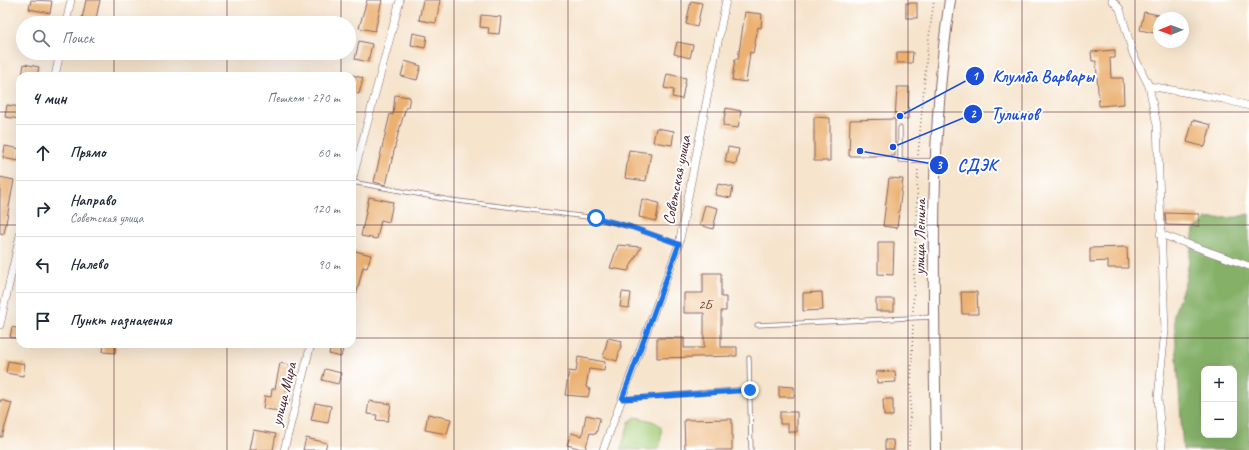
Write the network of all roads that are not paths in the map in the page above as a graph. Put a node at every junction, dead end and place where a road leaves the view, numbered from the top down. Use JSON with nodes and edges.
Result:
{"nodes":[{"id":1,"x":72,"y":0,"type":"edge"},
{"id":2,"x":400,"y":0,"type":"edge"},
{"id":3,"x":726,"y":0,"type":"edge"},
{"id":4,"x":950,"y":0,"type":"edge"},
{"id":5,"x":1112,"y":0,"type":"edge"},
{"id":6,"x":68,"y":16,"type":"edge"},
{"id":7,"x":58,"y":60,"type":"edge"},
{"id":8,"x":56,"y":72,"type":"edge"},
{"id":9,"x":1149,"y":86,"type":"junction"},
{"id":10,"x":1249,"y":106,"type":"edge"},
{"id":11,"x":900,"y":128,"type":"dead end"},
{"id":12,"x":936,"y":162,"type":"junction"},
{"id":13,"x":356,"y":166,"type":"edge"},
{"id":14,"x":356,"y":182,"type":"edge"},
{"id":15,"x":1160,"y":234,"type":"junction"},
{"id":16,"x":679,"y":244,"type":"junction"},
{"id":17,"x":16,"y":253,"type":"edge"},
{"id":18,"x":1249,"y":266,"type":"edge"},
{"id":19,"x":934,"y":317,"type":"junction"},
{"id":20,"x":0,"y":325,"type":"edge"},
{"id":21,"x":757,"y":325,"type":"dead end"},
{"id":22,"x":310,"y":348,"type":"edge"},
{"id":23,"x":749,"y":358,"type":"dead end"},
{"id":24,"x":750,"y":390,"type":"junction"},
{"id":25,"x":622,"y":399,"type":"junction"},
{"id":26,"x":284,"y":450,"type":"edge"},
{"id":27,"x":603,"y":450,"type":"edge"},
{"id":28,"x":751,"y":450,"type":"edge"},
{"id":29,"x":936,"y":450,"type":"edge"},
{"id":30,"x":1162,"y":450,"type":"edge"}],
"edges":[{"from":1,"to":6,"type":"street"},
{"from":2,"to":13,"type":"street"},
{"from":3,"to":16,"type":"street","name":"Советская улица"},
{"from":4,"to":12,"type":"street","name":"улица Ленина"},
{"from":5,"to":9,"type":"street"},
{"from":7,"to":8,"type":"street"},
{"from":9,"to":10,"type":"street"},
{"from":9,"to":15,"type":"street"},
{"from":11,"to":12,"type":"lane"},
{"from":12,"to":19,"type":"street","name":"улица Ленина"},
{"from":14,"to":16,"type":"lane"},
{"from":15,"to":18,"type":"street"},
{"from":15,"to":30,"type":"street"},
{"from":16,"to":25,"type":"street","name":"Советская улица"},
{"from":17,"to":20,"type":"street"},
{"from":19,"to":21,"type":"lane"},
{"from":19,"to":29,"type":"street","name":"улица Ленина"},
{"from":22,"to":26,"type":"street","name":"улица Мира"},
{"from":23,"to":24,"type":"lane"},
{"from":24,"to":25,"type":"lane"},
{"from":24,"to":28,"type":"lane"},
{"from":25,"to":27,"type":"street","name":"Советская улица"}]}
